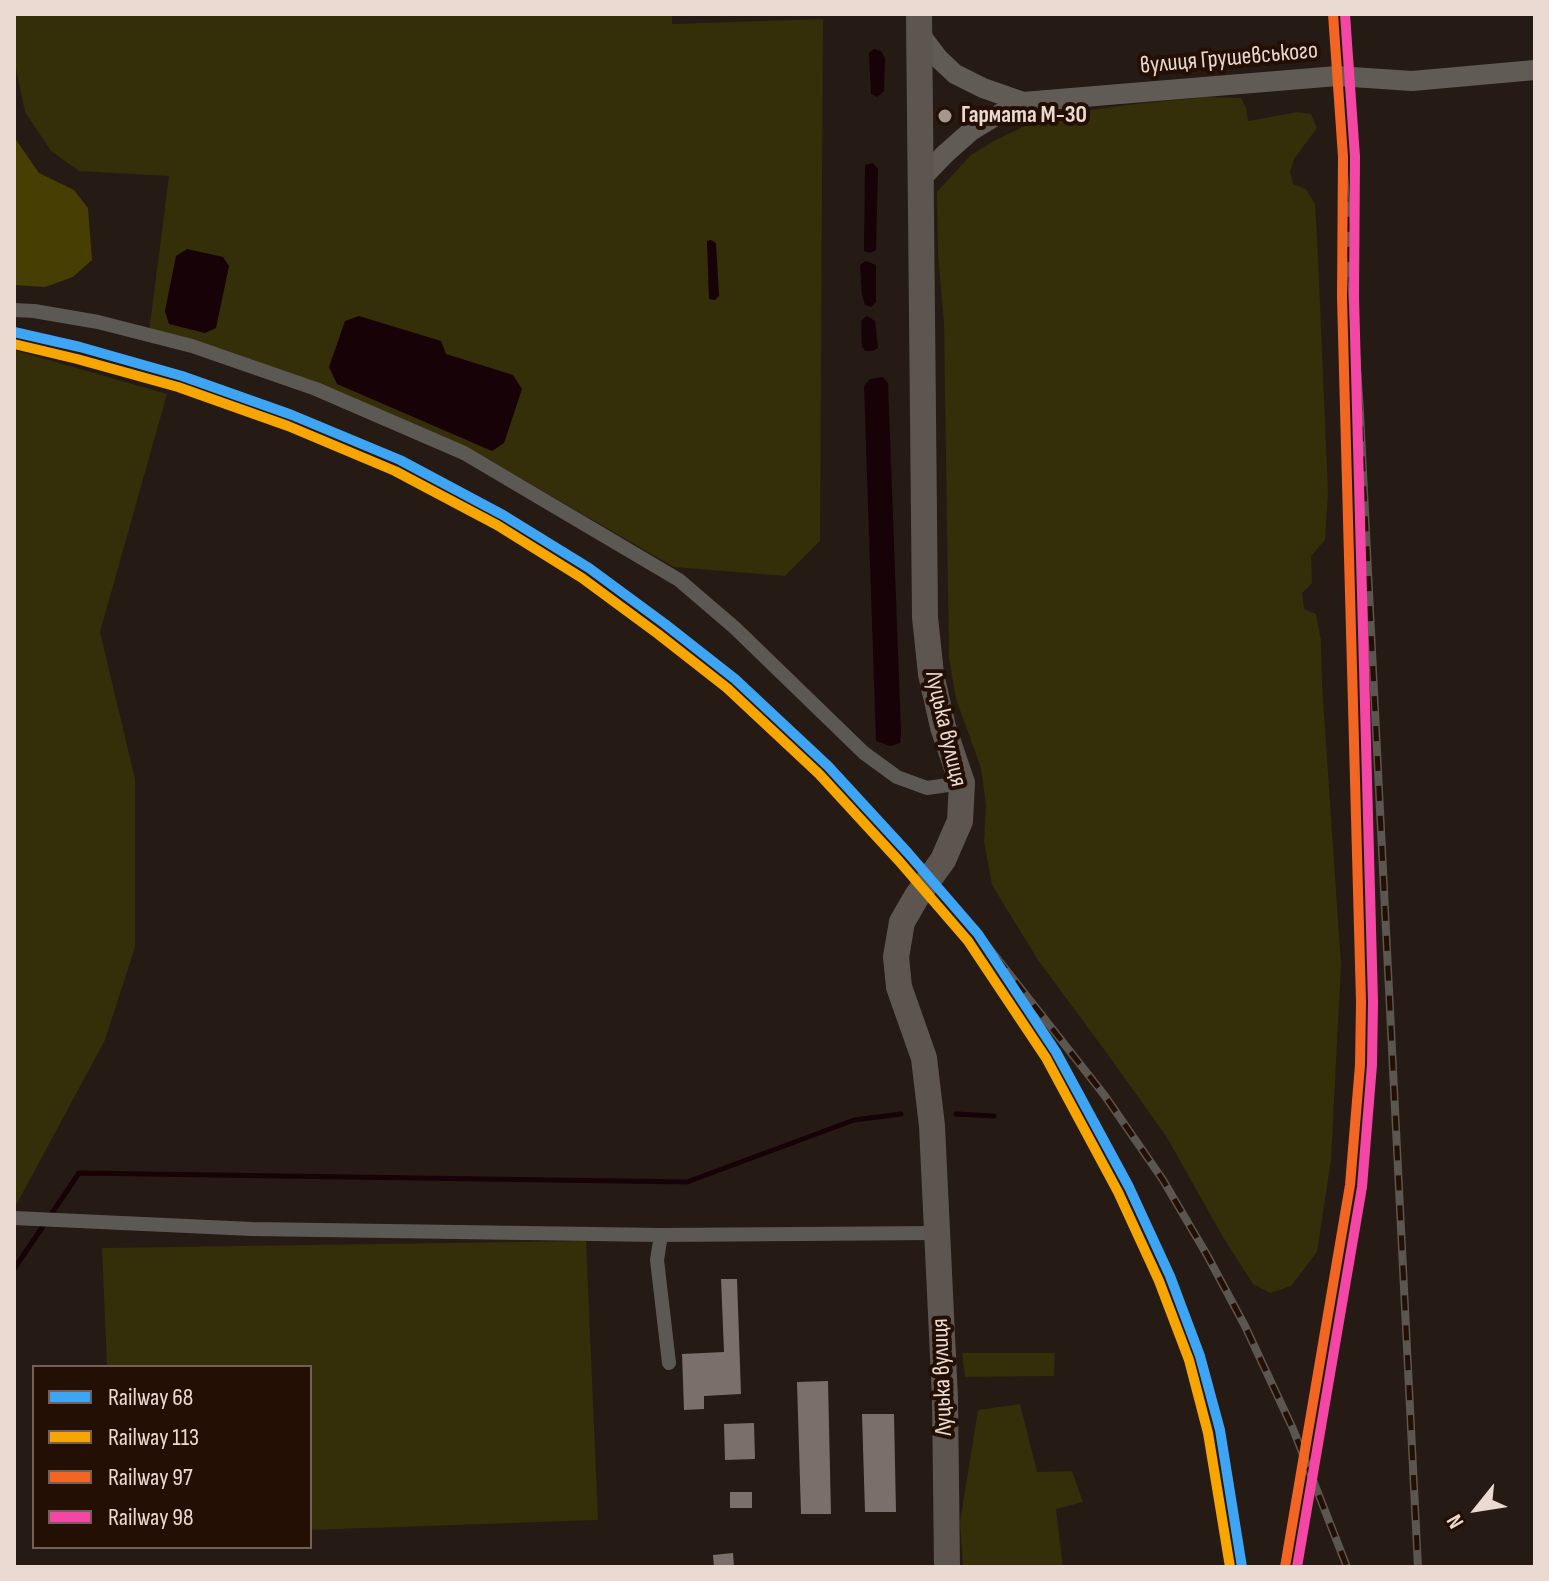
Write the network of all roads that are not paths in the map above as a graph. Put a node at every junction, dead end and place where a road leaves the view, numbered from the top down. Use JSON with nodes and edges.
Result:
{"nodes":[{"id":1,"x":919,"y":24,"type":"edge"},
{"id":2,"x":1535,"y":70,"type":"edge"},
{"id":3,"x":1023,"y":102,"type":"junction"},
{"id":4,"x":920,"y":180,"type":"junction"},
{"id":5,"x":14,"y":310,"type":"edge"},
{"id":6,"x":962,"y":783,"type":"junction"},
{"id":7,"x":14,"y":1218,"type":"edge"},
{"id":8,"x":937,"y":1233,"type":"junction"},
{"id":9,"x":661,"y":1235,"type":"junction"},
{"id":10,"x":669,"y":1363,"type":"dead end"},
{"id":11,"x":947,"y":1567,"type":"edge"}],
"edges":[{"from":1,"to":3,"type":"street","name":"вулиця Грушевського"},
{"from":1,"to":4,"type":"highway","name":"Луцька вулиця"},
{"from":2,"to":3,"type":"street","name":"вулиця Грушевського"},
{"from":3,"to":4,"type":"street","name":"вулиця Грушевського"},
{"from":4,"to":6,"type":"highway","name":"Луцька вулиця"},
{"from":5,"to":6,"type":"street"},
{"from":6,"to":8,"type":"highway","name":"Луцька вулиця"},
{"from":7,"to":9,"type":"street"},
{"from":8,"to":9,"type":"street"},
{"from":8,"to":11,"type":"highway","name":"Луцька вулиця"},
{"from":9,"to":10,"type":"street"}]}
